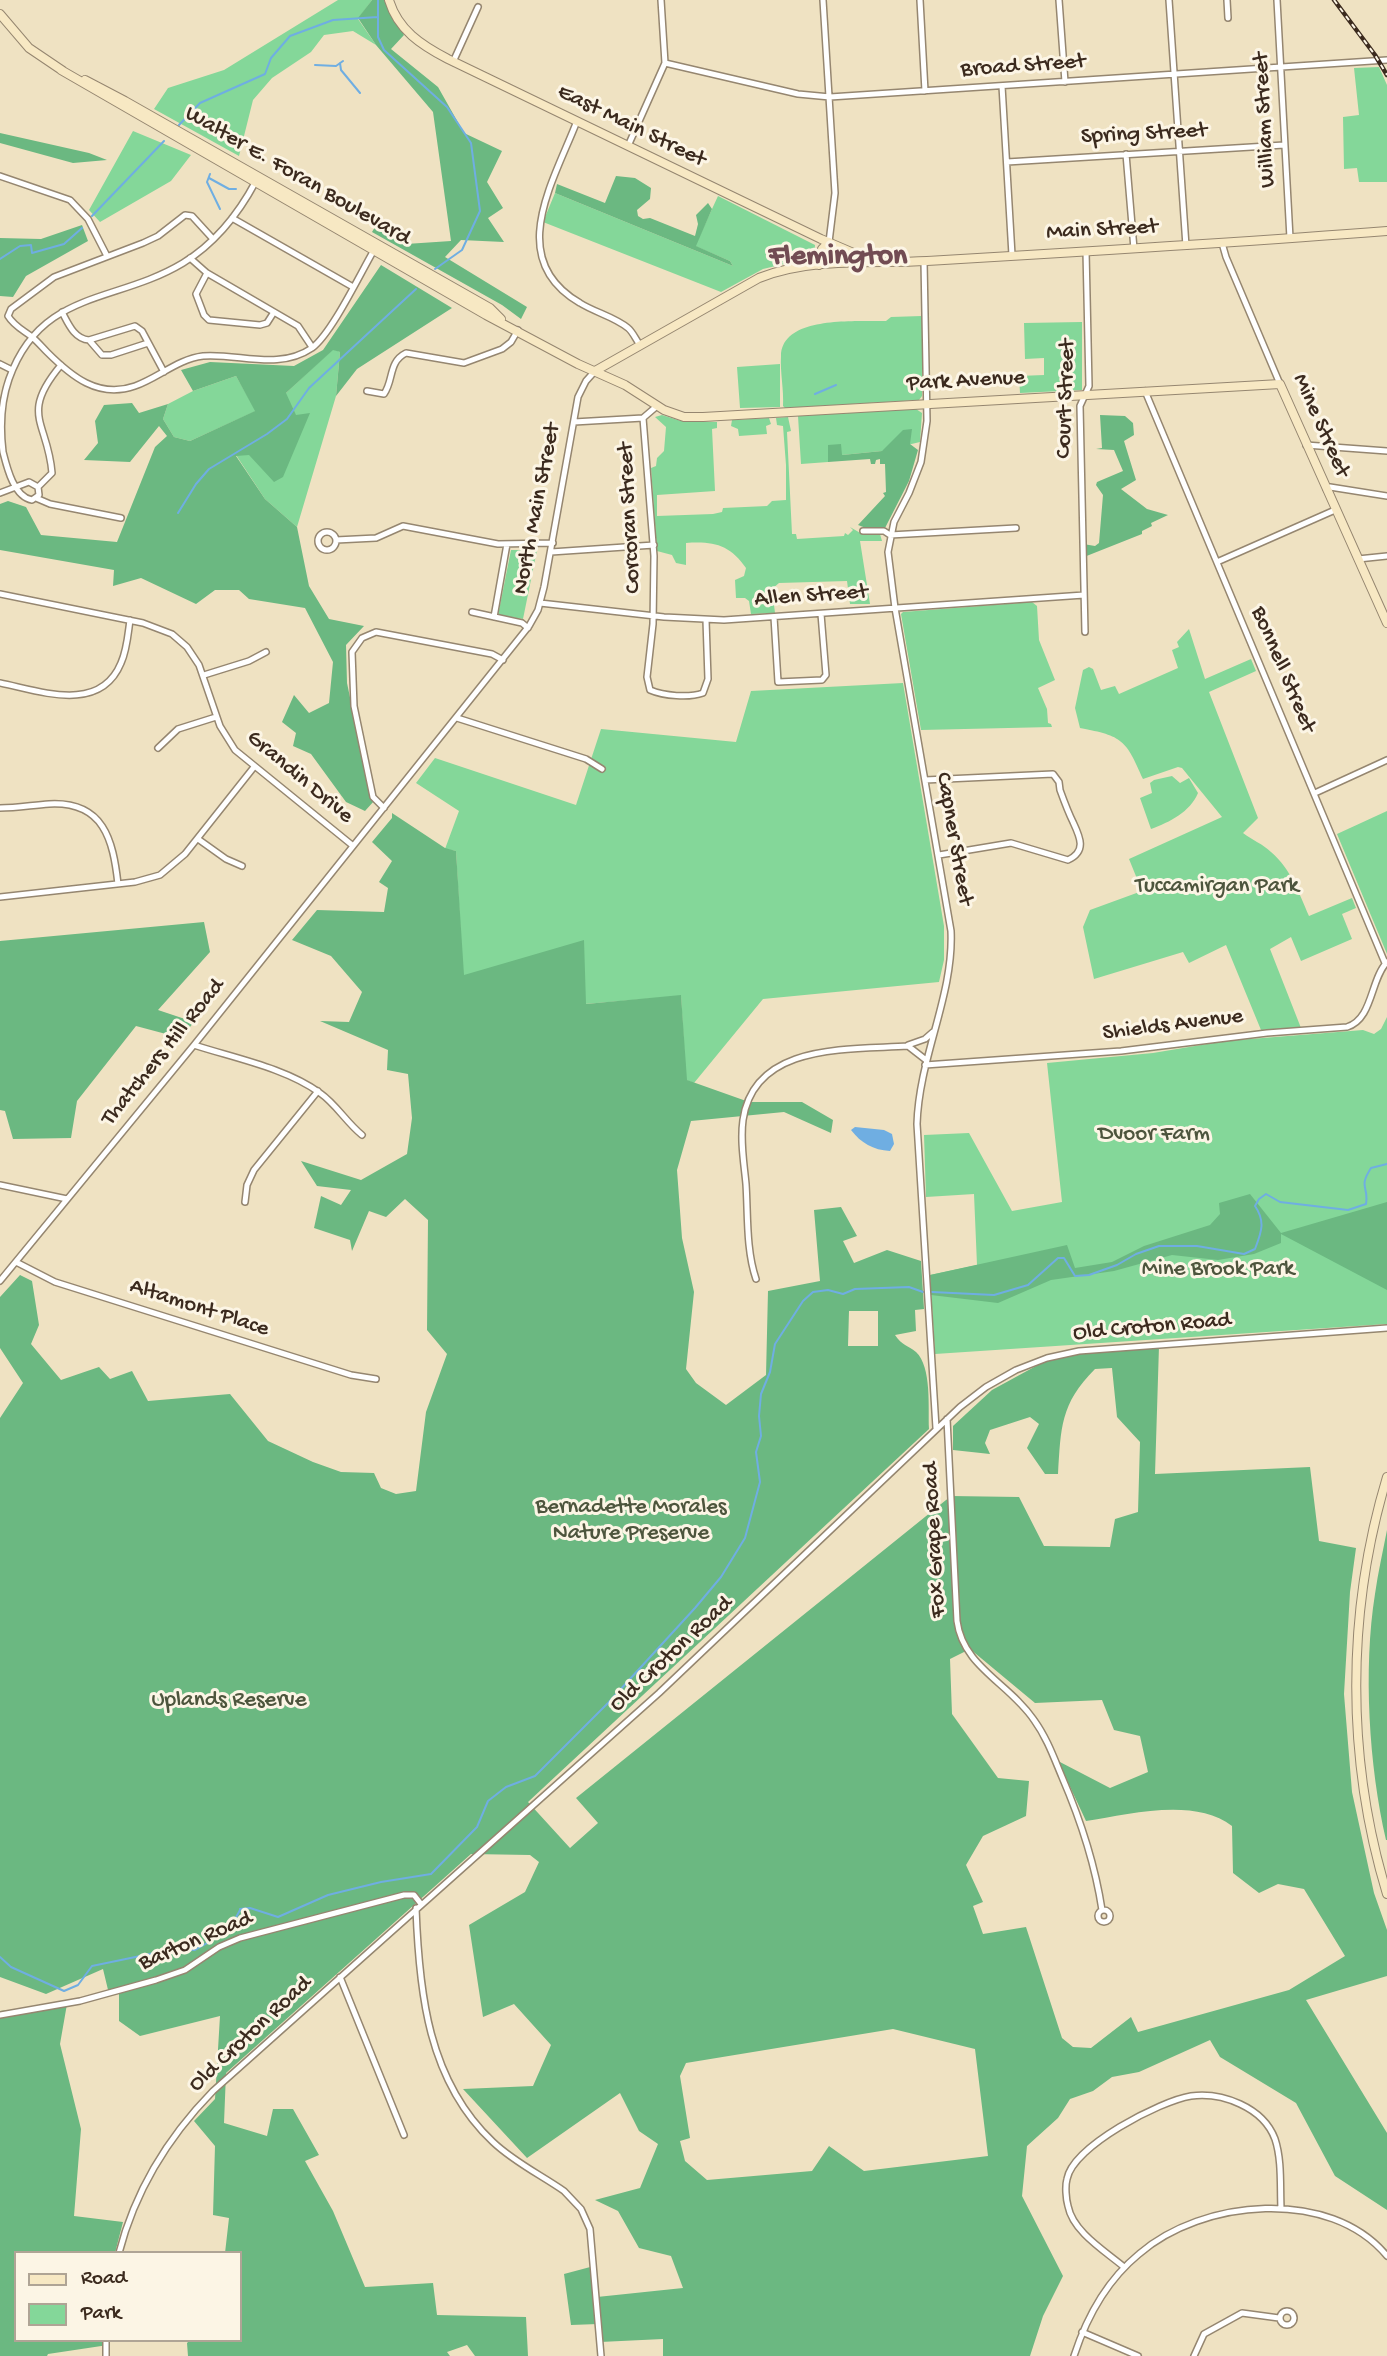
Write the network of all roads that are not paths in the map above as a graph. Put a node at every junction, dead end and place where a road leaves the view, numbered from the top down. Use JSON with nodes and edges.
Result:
{"nodes":[{"id":1,"x":388,"y":0,"type":"edge"},
{"id":2,"x":661,"y":0,"type":"edge"},
{"id":3,"x":824,"y":0,"type":"edge"},
{"id":4,"x":920,"y":0,"type":"edge"},
{"id":5,"x":1059,"y":0,"type":"edge"},
{"id":6,"x":1169,"y":0,"type":"edge"},
{"id":7,"x":1227,"y":0,"type":"edge"},
{"id":8,"x":1276,"y":0,"type":"edge"},
{"id":9,"x":478,"y":7,"type":"dead end"},
{"id":10,"x":0,"y":14,"type":"edge"},
{"id":11,"x":1228,"y":18,"type":"dead end"},
{"id":12,"x":1387,"y":60,"type":"edge"},
{"id":13,"x":453,"y":62,"type":"junction"},
{"id":14,"x":665,"y":63,"type":"junction"},
{"id":15,"x":1281,"y":67,"type":"junction"},
{"id":16,"x":1173,"y":74,"type":"junction"},
{"id":17,"x":1065,"y":82,"type":"junction"},
{"id":18,"x":1002,"y":86,"type":"junction"},
{"id":19,"x":925,"y":91,"type":"junction"},
{"id":20,"x":830,"y":97,"type":"junction"},
{"id":21,"x":577,"y":121,"type":"junction"},
{"id":22,"x":1284,"y":145,"type":"junction"},
{"id":23,"x":628,"y":146,"type":"junction"},
{"id":24,"x":1179,"y":151,"type":"junction"},
{"id":25,"x":1126,"y":154,"type":"junction"},
{"id":26,"x":1006,"y":162,"type":"junction"},
{"id":27,"x":0,"y":176,"type":"edge"},
{"id":28,"x":257,"y":179,"type":"junction"},
{"id":29,"x":232,"y":218,"type":"junction"},
{"id":30,"x":1387,"y":231,"type":"edge"},
{"id":31,"x":1290,"y":238,"type":"junction"},
{"id":32,"x":213,"y":239,"type":"junction"},
{"id":33,"x":829,"y":242,"type":"junction"},
{"id":34,"x":1222,"y":243,"type":"junction"},
{"id":35,"x":1186,"y":246,"type":"junction"},
{"id":36,"x":376,"y":248,"type":"junction"},
{"id":37,"x":1134,"y":249,"type":"junction"},
{"id":38,"x":1086,"y":251,"type":"junction"},
{"id":39,"x":1012,"y":255,"type":"junction"},
{"id":40,"x":107,"y":256,"type":"junction"},
{"id":41,"x":190,"y":258,"type":"junction"},
{"id":42,"x":924,"y":261,"type":"junction"},
{"id":43,"x":878,"y":263,"type":"junction"},
{"id":44,"x":819,"y":265,"type":"junction"},
{"id":45,"x":207,"y":273,"type":"junction"},
{"id":46,"x":353,"y":287,"type":"junction"},
{"id":47,"x":62,"y":312,"type":"junction"},
{"id":48,"x":274,"y":312,"type":"junction"},
{"id":49,"x":518,"y":330,"type":"junction"},
{"id":50,"x":32,"y":337,"type":"junction"},
{"id":51,"x":89,"y":340,"type":"junction"},
{"id":52,"x":148,"y":343,"type":"junction"},
{"id":53,"x":640,"y":345,"type":"junction"},
{"id":54,"x":313,"y":347,"type":"junction"},
{"id":55,"x":615,"y":359,"type":"junction"},
{"id":56,"x":0,"y":364,"type":"edge"},
{"id":57,"x":61,"y":366,"type":"junction"},
{"id":58,"x":12,"y":370,"type":"junction"},
{"id":59,"x":595,"y":371,"type":"junction"},
{"id":60,"x":164,"y":372,"type":"junction"},
{"id":61,"x":621,"y":383,"type":"junction"},
{"id":62,"x":1280,"y":384,"type":"junction"},
{"id":63,"x":367,"y":391,"type":"dead end"},
{"id":64,"x":1145,"y":391,"type":"junction"},
{"id":65,"x":1085,"y":396,"type":"junction"},
{"id":66,"x":926,"y":404,"type":"junction"},
{"id":67,"x":657,"y":406,"type":"junction"},
{"id":68,"x":643,"y":418,"type":"junction"},
{"id":69,"x":574,"y":422,"type":"junction"},
{"id":70,"x":1306,"y":445,"type":"junction"},
{"id":71,"x":1387,"y":451,"type":"edge"},
{"id":72,"x":16,"y":486,"type":"junction"},
{"id":73,"x":38,"y":487,"type":"junction"},
{"id":74,"x":1326,"y":489,"type":"junction"},
{"id":75,"x":0,"y":493,"type":"edge"},
{"id":76,"x":1387,"y":495,"type":"edge"},
{"id":77,"x":36,"y":498,"type":"junction"},
{"id":78,"x":1335,"y":510,"type":"junction"},
{"id":79,"x":121,"y":518,"type":"dead end"},
{"id":80,"x":1016,"y":528,"type":"dead end"},
{"id":81,"x":863,"y":531,"type":"dead end"},
{"id":82,"x":890,"y":535,"type":"junction"},
{"id":83,"x":336,"y":540,"type":"dead end"},
{"id":84,"x":553,"y":543,"type":"junction"},
{"id":85,"x":508,"y":544,"type":"junction"},
{"id":86,"x":654,"y":545,"type":"junction"},
{"id":87,"x":551,"y":552,"type":"junction"},
{"id":88,"x":1387,"y":556,"type":"edge"},
{"id":89,"x":1358,"y":559,"type":"junction"},
{"id":90,"x":1217,"y":562,"type":"junction"},
{"id":91,"x":0,"y":594,"type":"edge"},
{"id":92,"x":1084,"y":595,"type":"junction"},
{"id":93,"x":540,"y":603,"type":"junction"},
{"id":94,"x":895,"y":608,"type":"junction"},
{"id":95,"x":472,"y":612,"type":"dead end"},
{"id":96,"x":821,"y":614,"type":"junction"},
{"id":97,"x":653,"y":615,"type":"junction"},
{"id":98,"x":494,"y":617,"type":"junction"},
{"id":99,"x":774,"y":617,"type":"junction"},
{"id":100,"x":130,"y":620,"type":"junction"},
{"id":101,"x":706,"y":620,"type":"junction"},
{"id":102,"x":1387,"y":623,"type":"edge"},
{"id":103,"x":528,"y":628,"type":"junction"},
{"id":104,"x":1085,"y":632,"type":"dead end"},
{"id":105,"x":266,"y":652,"type":"dead end"},
{"id":106,"x":503,"y":660,"type":"junction"},
{"id":107,"x":204,"y":675,"type":"junction"},
{"id":108,"x":0,"y":683,"type":"edge"},
{"id":109,"x":216,"y":716,"type":"junction"},
{"id":110,"x":457,"y":718,"type":"junction"},
{"id":111,"x":158,"y":748,"type":"dead end"},
{"id":112,"x":1387,"y":760,"type":"edge"},
{"id":113,"x":254,"y":767,"type":"junction"},
{"id":114,"x":602,"y":769,"type":"dead end"},
{"id":115,"x":925,"y":780,"type":"junction"},
{"id":116,"x":1315,"y":793,"type":"junction"},
{"id":117,"x":0,"y":808,"type":"edge"},
{"id":118,"x":384,"y":808,"type":"junction"},
{"id":119,"x":198,"y":839,"type":"junction"},
{"id":120,"x":352,"y":845,"type":"junction"},
{"id":121,"x":939,"y":855,"type":"junction"},
{"id":122,"x":242,"y":866,"type":"dead end"},
{"id":123,"x":118,"y":884,"type":"junction"},
{"id":124,"x":0,"y":897,"type":"edge"},
{"id":125,"x":1386,"y":963,"type":"edge"},
{"id":126,"x":933,"y":1032,"type":"junction"},
{"id":127,"x":194,"y":1045,"type":"junction"},
{"id":128,"x":908,"y":1046,"type":"junction"},
{"id":129,"x":925,"y":1063,"type":"junction"},
{"id":130,"x":318,"y":1091,"type":"junction"},
{"id":131,"x":362,"y":1135,"type":"dead end"},
{"id":132,"x":0,"y":1185,"type":"edge"},
{"id":133,"x":66,"y":1199,"type":"junction"},
{"id":134,"x":245,"y":1202,"type":"dead end"},
{"id":135,"x":16,"y":1262,"type":"junction"},
{"id":136,"x":756,"y":1279,"type":"dead end"},
{"id":137,"x":0,"y":1281,"type":"edge"},
{"id":138,"x":1387,"y":1328,"type":"edge"},
{"id":139,"x":376,"y":1379,"type":"dead end"},
{"id":140,"x":947,"y":1419,"type":"junction"},
{"id":141,"x":936,"y":1428,"type":"junction"},
{"id":142,"x":1387,"y":1477,"type":"edge"},
{"id":143,"x":1387,"y":1894,"type":"edge"},
{"id":144,"x":419,"y":1906,"type":"junction"},
{"id":145,"x":1102,"y":1910,"type":"dead end"},
{"id":146,"x":340,"y":1976,"type":"junction"},
{"id":147,"x":0,"y":2015,"type":"edge"},
{"id":148,"x":404,"y":2135,"type":"dead end"},
{"id":149,"x":1281,"y":2208,"type":"junction"},
{"id":150,"x":120,"y":2251,"type":"edge"},
{"id":151,"x":1387,"y":2256,"type":"edge"},
{"id":152,"x":1124,"y":2267,"type":"junction"},
{"id":153,"x":1279,"y":2318,"type":"dead end"},
{"id":154,"x":1082,"y":2332,"type":"junction"},
{"id":155,"x":601,"y":2356,"type":"edge"},
{"id":156,"x":1074,"y":2356,"type":"edge"},
{"id":157,"x":1138,"y":2356,"type":"edge"},
{"id":158,"x":1194,"y":2356,"type":"edge"}],
"edges":[{"from":1,"to":13,"type":"street","name":"East Main Street"},
{"from":2,"to":14,"type":"street"},
{"from":3,"to":20,"type":"street"},
{"from":4,"to":19,"type":"street"},
{"from":5,"to":17,"type":"street"},
{"from":6,"to":16,"type":"street"},
{"from":7,"to":11,"type":"street"},
{"from":8,"to":15,"type":"street","name":"William Street"},
{"from":9,"to":13,"type":"street"},
{"from":10,"to":28,"type":"street","name":"Walter E. Foran Boulevard"},
{"from":12,"to":15,"type":"street","name":"Broad Street"},
{"from":13,"to":21,"type":"street","name":"East Main Street"},
{"from":14,"to":20,"type":"street","name":"Broad Street"},
{"from":14,"to":23,"type":"street"},
{"from":15,"to":16,"type":"street","name":"Broad Street"},
{"from":15,"to":22,"type":"street","name":"William Street"},
{"from":16,"to":17,"type":"street","name":"Broad Street"},
{"from":16,"to":24,"type":"street"},
{"from":17,"to":18,"type":"street","name":"Broad Street"},
{"from":18,"to":19,"type":"street","name":"Broad Street"},
{"from":18,"to":26,"type":"street"},
{"from":19,"to":20,"type":"street","name":"Broad Street"},
{"from":20,"to":33,"type":"street"},
{"from":21,"to":23,"type":"street","name":"East Main Street"},
{"from":21,"to":53,"type":"street"},
{"from":22,"to":24,"type":"street","name":"Spring Street"},
{"from":22,"to":31,"type":"street","name":"William Street"},
{"from":23,"to":33,"type":"street","name":"East Main Street"},
{"from":24,"to":25,"type":"street","name":"Spring Street"},
{"from":24,"to":35,"type":"street"},
{"from":25,"to":26,"type":"street","name":"Spring Street"},
{"from":25,"to":37,"type":"street"},
{"from":26,"to":39,"type":"street"},
{"from":27,"to":40,"type":"street"},
{"from":28,"to":29,"type":"street"},
{"from":28,"to":36,"type":"street","name":"Walter E. Foran Boulevard"},
{"from":29,"to":32,"type":"street"},
{"from":29,"to":46,"type":"street"},
{"from":30,"to":31,"type":"street","name":"Main Street"},
{"from":31,"to":34,"type":"street","name":"Main Street"},
{"from":32,"to":40,"type":"street"},
{"from":32,"to":41,"type":"street"},
{"from":33,"to":43,"type":"street","name":"East Main Street"},
{"from":33,"to":44,"type":"street"},
{"from":34,"to":35,"type":"street","name":"Main Street"},
{"from":34,"to":62,"type":"street","name":"Mine Street"},
{"from":35,"to":37,"type":"street","name":"Main Street"},
{"from":36,"to":46,"type":"street"},
{"from":36,"to":49,"type":"street","name":"Walter E. Foran Boulevard"},
{"from":37,"to":38,"type":"street","name":"Main Street"},
{"from":38,"to":39,"type":"street","name":"Main Street"},
{"from":38,"to":65,"type":"street","name":"Court Street"},
{"from":39,"to":42,"type":"street","name":"Main Street"},
{"from":40,"to":50,"type":"street"},
{"from":41,"to":45,"type":"street"},
{"from":41,"to":47,"type":"street"},
{"from":42,"to":43,"type":"street","name":"Main Street"},
{"from":42,"to":66,"type":"street","name":"Capner Street"},
{"from":43,"to":44,"type":"street","name":"Main Street"},
{"from":44,"to":53,"type":"street"},
{"from":45,"to":48,"type":"street"},
{"from":45,"to":48,"type":"street"},
{"from":46,"to":54,"type":"street"},
{"from":47,"to":50,"type":"street"},
{"from":47,"to":51,"type":"street"},
{"from":48,"to":54,"type":"street"},
{"from":49,"to":59,"type":"street","name":"Walter E. Foran Boulevard"},
{"from":49,"to":63,"type":"street"},
{"from":50,"to":57,"type":"street"},
{"from":50,"to":58,"type":"street"},
{"from":51,"to":52,"type":"street"},
{"from":51,"to":52,"type":"street"},
{"from":52,"to":60,"type":"street"},
{"from":53,"to":55,"type":"street"},
{"from":54,"to":60,"type":"street"},
{"from":55,"to":59,"type":"street"},
{"from":55,"to":61,"type":"street"},
{"from":56,"to":58,"type":"street"},
{"from":57,"to":60,"type":"street"},
{"from":57,"to":73,"type":"street"},
{"from":58,"to":72,"type":"street"},
{"from":59,"to":61,"type":"street","name":"Park Avenue"},
{"from":59,"to":69,"type":"street","name":"North Main Street"},
{"from":61,"to":67,"type":"street","name":"Park Avenue"},
{"from":62,"to":64,"type":"street","name":"Park Avenue"},
{"from":62,"to":70,"type":"street","name":"Mine Street"},
{"from":64,"to":65,"type":"street","name":"Park Avenue"},
{"from":64,"to":90,"type":"street","name":"Bonnell Street"},
{"from":65,"to":66,"type":"street","name":"Park Avenue"},
{"from":65,"to":92,"type":"street","name":"Court Street"},
{"from":66,"to":67,"type":"street","name":"Park Avenue"},
{"from":66,"to":82,"type":"street","name":"Capner Street"},
{"from":67,"to":68,"type":"street"},
{"from":68,"to":69,"type":"street"},
{"from":68,"to":86,"type":"street","name":"Corcoran Street"},
{"from":69,"to":84,"type":"street","name":"North Main Street"},
{"from":70,"to":71,"type":"street"},
{"from":70,"to":74,"type":"street","name":"Mine Street"},
{"from":72,"to":73,"type":"street"},
{"from":72,"to":75,"type":"street"},
{"from":72,"to":77,"type":"street"},
{"from":73,"to":77,"type":"street"},
{"from":74,"to":76,"type":"street"},
{"from":74,"to":78,"type":"street","name":"Mine Street"},
{"from":77,"to":79,"type":"street"},
{"from":78,"to":89,"type":"street","name":"Mine Street"},
{"from":78,"to":90,"type":"street"},
{"from":80,"to":82,"type":"street"},
{"from":81,"to":82,"type":"street"},
{"from":82,"to":94,"type":"street","name":"Capner Street"},
{"from":83,"to":85,"type":"street"},
{"from":84,"to":85,"type":"street"},
{"from":84,"to":87,"type":"street","name":"North Main Street"},
{"from":85,"to":98,"type":"street"},
{"from":86,"to":87,"type":"street"},
{"from":86,"to":97,"type":"street","name":"Corcoran Street"},
{"from":87,"to":93,"type":"street","name":"North Main Street"},
{"from":88,"to":89,"type":"street"},
{"from":89,"to":102,"type":"street","name":"Mine Street"},
{"from":90,"to":116,"type":"street","name":"Bonnell Street"},
{"from":91,"to":100,"type":"street","name":"Grandin Drive"},
{"from":92,"to":94,"type":"street","name":"Allen Street"},
{"from":92,"to":104,"type":"street","name":"Court Street"},
{"from":93,"to":97,"type":"street","name":"Allen Street"},
{"from":93,"to":103,"type":"street","name":"North Main Street"},
{"from":94,"to":96,"type":"street","name":"Allen Street"},
{"from":94,"to":115,"type":"street","name":"Capner Street"},
{"from":95,"to":98,"type":"street"},
{"from":96,"to":99,"type":"street","name":"Allen Street"},
{"from":96,"to":99,"type":"street"},
{"from":97,"to":101,"type":"street","name":"Allen Street"},
{"from":97,"to":101,"type":"street","name":"Corcoran Street"},
{"from":98,"to":103,"type":"street"},
{"from":99,"to":101,"type":"street","name":"Allen Street"},
{"from":100,"to":107,"type":"street","name":"Grandin Drive"},
{"from":100,"to":108,"type":"street"},
{"from":103,"to":106,"type":"street","name":"North Main Street"},
{"from":105,"to":107,"type":"street"},
{"from":106,"to":110,"type":"street","name":"North Main Street"},
{"from":106,"to":118,"type":"street"},
{"from":107,"to":109,"type":"street","name":"Grandin Drive"},
{"from":109,"to":111,"type":"street"},
{"from":109,"to":113,"type":"street","name":"Grandin Drive"},
{"from":110,"to":114,"type":"street"},
{"from":110,"to":118,"type":"street","name":"North Main Street"},
{"from":112,"to":116,"type":"street"},
{"from":113,"to":119,"type":"street"},
{"from":113,"to":120,"type":"street","name":"Grandin Drive"},
{"from":115,"to":121,"type":"street","name":"Capner Street"},
{"from":115,"to":121,"type":"street"},
{"from":116,"to":125,"type":"street","name":"Bonnell Street"},
{"from":117,"to":123,"type":"street"},
{"from":118,"to":120,"type":"street","name":"North Main Street"},
{"from":119,"to":122,"type":"street"},
{"from":119,"to":123,"type":"street"},
{"from":120,"to":127,"type":"street","name":"Thatchers Hill Road"},
{"from":121,"to":126,"type":"street","name":"Capner Street"},
{"from":123,"to":124,"type":"street"},
{"from":125,"to":129,"type":"street","name":"Shields Avenue"},
{"from":126,"to":128,"type":"street"},
{"from":126,"to":129,"type":"street","name":"Capner Street"},
{"from":127,"to":130,"type":"street"},
{"from":127,"to":133,"type":"street","name":"Thatchers Hill Road"},
{"from":128,"to":129,"type":"street"},
{"from":128,"to":136,"type":"street"},
{"from":129,"to":141,"type":"street","name":"Capner Street"},
{"from":130,"to":131,"type":"street"},
{"from":130,"to":134,"type":"street"},
{"from":132,"to":133,"type":"street"},
{"from":133,"to":135,"type":"street","name":"Thatchers Hill Road"},
{"from":135,"to":137,"type":"street","name":"Thatchers Hill Road"},
{"from":135,"to":139,"type":"street","name":"Altamont Place"},
{"from":138,"to":140,"type":"street","name":"Old Croton Road"},
{"from":140,"to":141,"type":"street","name":"Old Croton Road"},
{"from":140,"to":145,"type":"street","name":"Fox Grape Road"},
{"from":141,"to":144,"type":"street","name":"Old Croton Road"},
{"from":142,"to":143,"type":"street"},
{"from":144,"to":146,"type":"street","name":"Old Croton Road"},
{"from":144,"to":147,"type":"street","name":"Barton Road"},
{"from":144,"to":155,"type":"street"},
{"from":146,"to":148,"type":"street"},
{"from":146,"to":150,"type":"street","name":"Old Croton Road"},
{"from":149,"to":151,"type":"street"},
{"from":149,"to":152,"type":"street"},
{"from":149,"to":152,"type":"street"},
{"from":152,"to":154,"type":"street"},
{"from":153,"to":158,"type":"street"},
{"from":154,"to":156,"type":"street"},
{"from":154,"to":157,"type":"street"}]}
